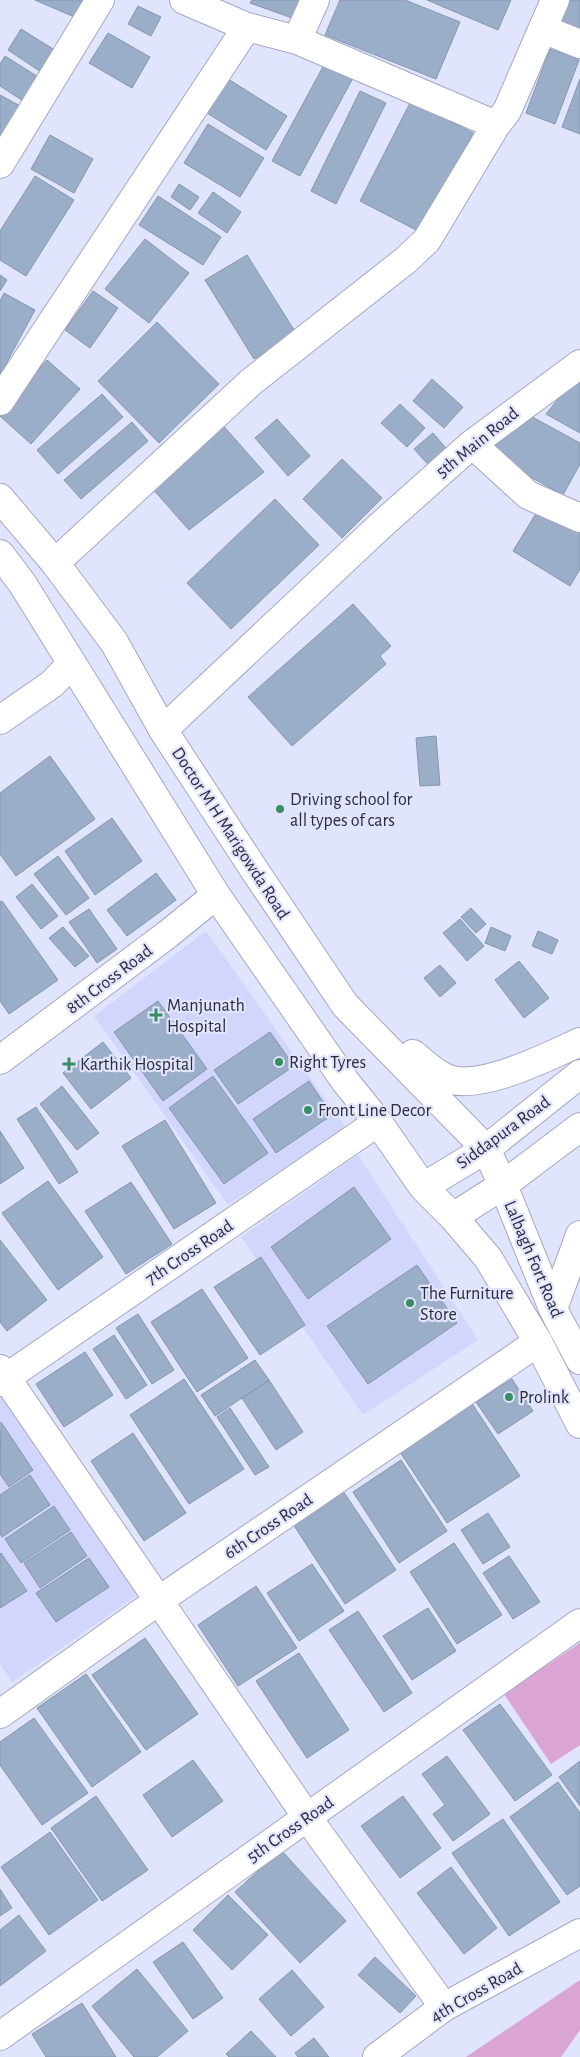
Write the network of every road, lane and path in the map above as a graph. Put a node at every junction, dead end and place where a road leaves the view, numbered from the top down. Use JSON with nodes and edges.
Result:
{"nodes":[{"id":1,"x":100,"y":0,"type":"edge"},
{"id":2,"x":316,"y":0,"type":"edge"},
{"id":3,"x":555,"y":0,"type":"edge"},
{"id":4,"x":189,"y":1,"type":"edge"},
{"id":5,"x":247,"y":27,"type":"junction"},
{"id":6,"x":543,"y":28,"type":"junction"},
{"id":7,"x":297,"y":40,"type":"junction"},
{"id":8,"x":580,"y":44,"type":"edge"},
{"id":9,"x":496,"y":126,"type":"junction"},
{"id":10,"x":0,"y":164,"type":"edge"},
{"id":11,"x":580,"y":364,"type":"edge"},
{"id":12,"x":0,"y":401,"type":"edge"},
{"id":13,"x":472,"y":444,"type":"junction"},
{"id":14,"x":0,"y":498,"type":"edge"},
{"id":15,"x":580,"y":518,"type":"edge"},
{"id":16,"x":0,"y":554,"type":"edge"},
{"id":17,"x":55,"y":563,"type":"junction"},
{"id":18,"x":71,"y":664,"type":"junction"},
{"id":19,"x":0,"y":720,"type":"edge"},
{"id":20,"x":163,"y":730,"type":"junction"},
{"id":21,"x":216,"y":895,"type":"junction"},
{"id":22,"x":345,"y":1005,"type":"junction"},
{"id":23,"x":580,"y":1042,"type":"edge"},
{"id":24,"x":0,"y":1060,"type":"edge"},
{"id":25,"x":580,"y":1074,"type":"edge"},
{"id":26,"x":378,"y":1122,"type":"junction"},
{"id":27,"x":580,"y":1127,"type":"edge"},
{"id":28,"x":486,"y":1149,"type":"junction"},
{"id":29,"x":503,"y":1185,"type":"junction"},
{"id":30,"x":423,"y":1187,"type":"junction"},
{"id":31,"x":453,"y":1217,"type":"junction"},
{"id":32,"x":580,"y":1235,"type":"edge"},
{"id":33,"x":553,"y":1310,"type":"junction"},
{"id":34,"x":538,"y":1342,"type":"junction"},
{"id":35,"x":580,"y":1360,"type":"edge"},
{"id":36,"x":2,"y":1376,"type":"edge"},
{"id":37,"x":580,"y":1424,"type":"edge"},
{"id":38,"x":158,"y":1601,"type":"junction"},
{"id":39,"x":580,"y":1623,"type":"edge"},
{"id":40,"x":0,"y":1714,"type":"edge"},
{"id":41,"x":307,"y":1817,"type":"junction"},
{"id":42,"x":580,"y":1933,"type":"edge"},
{"id":43,"x":444,"y":2007,"type":"junction"},
{"id":44,"x":0,"y":2036,"type":"edge"},
{"id":45,"x":377,"y":2057,"type":"edge"}],
"edges":[{"from":1,"to":10,"type":"street"},
{"from":2,"to":7,"type":"street"},
{"from":3,"to":6,"type":"street"},
{"from":4,"to":5,"type":"street"},
{"from":5,"to":7,"type":"street"},
{"from":5,"to":12,"type":"street"},
{"from":6,"to":8,"type":"street"},
{"from":6,"to":9,"type":"street"},
{"from":7,"to":9,"type":"street"},
{"from":9,"to":17,"type":"street"},
{"from":11,"to":13,"type":"street","name":"5th Main Road"},
{"from":13,"to":15,"type":"street"},
{"from":13,"to":20,"type":"street","name":"5th Main Road"},
{"from":14,"to":17,"type":"street","name":"Doctor M H Marigowda Road"},
{"from":16,"to":18,"type":"street"},
{"from":17,"to":20,"type":"street","name":"Doctor M H Marigowda Road"},
{"from":18,"to":19,"type":"street"},
{"from":18,"to":21,"type":"street"},
{"from":20,"to":22,"type":"street","name":"Doctor M H Marigowda Road"},
{"from":21,"to":24,"type":"street","name":"8th Cross Road"},
{"from":21,"to":26,"type":"street"},
{"from":22,"to":23,"type":"street"},
{"from":22,"to":28,"type":"street","name":"Doctor M H Marigowda Road"},
{"from":25,"to":28,"type":"street","name":"Siddapura Road"},
{"from":26,"to":30,"type":"street"},
{"from":26,"to":36,"type":"street","name":"7th Cross Road"},
{"from":27,"to":29,"type":"street"},
{"from":28,"to":29,"type":"street","name":"Lalbagh Fort Road"},
{"from":28,"to":30,"type":"street","name":"Siddapura Road"},
{"from":29,"to":31,"type":"street"},
{"from":29,"to":33,"type":"street","name":"Lalbagh Fort Road"},
{"from":30,"to":31,"type":"street","name":"Lalbagh Fort Road"},
{"from":31,"to":34,"type":"street","name":"Lalbagh Fort Road"},
{"from":32,"to":33,"type":"street"},
{"from":33,"to":35,"type":"street","name":"Lalbagh Fort Road"},
{"from":34,"to":37,"type":"street","name":"Lalbagh Fort Road"},
{"from":34,"to":38,"type":"street","name":"6th Cross Road"},
{"from":36,"to":38,"type":"street"},
{"from":38,"to":40,"type":"street","name":"6th Cross Road"},
{"from":38,"to":41,"type":"street"},
{"from":39,"to":41,"type":"street","name":"5th Cross Road"},
{"from":41,"to":43,"type":"street"},
{"from":41,"to":44,"type":"street","name":"5th Cross Road"},
{"from":42,"to":43,"type":"street","name":"4th Cross Road"},
{"from":43,"to":45,"type":"street","name":"4th Cross Road"}]}
